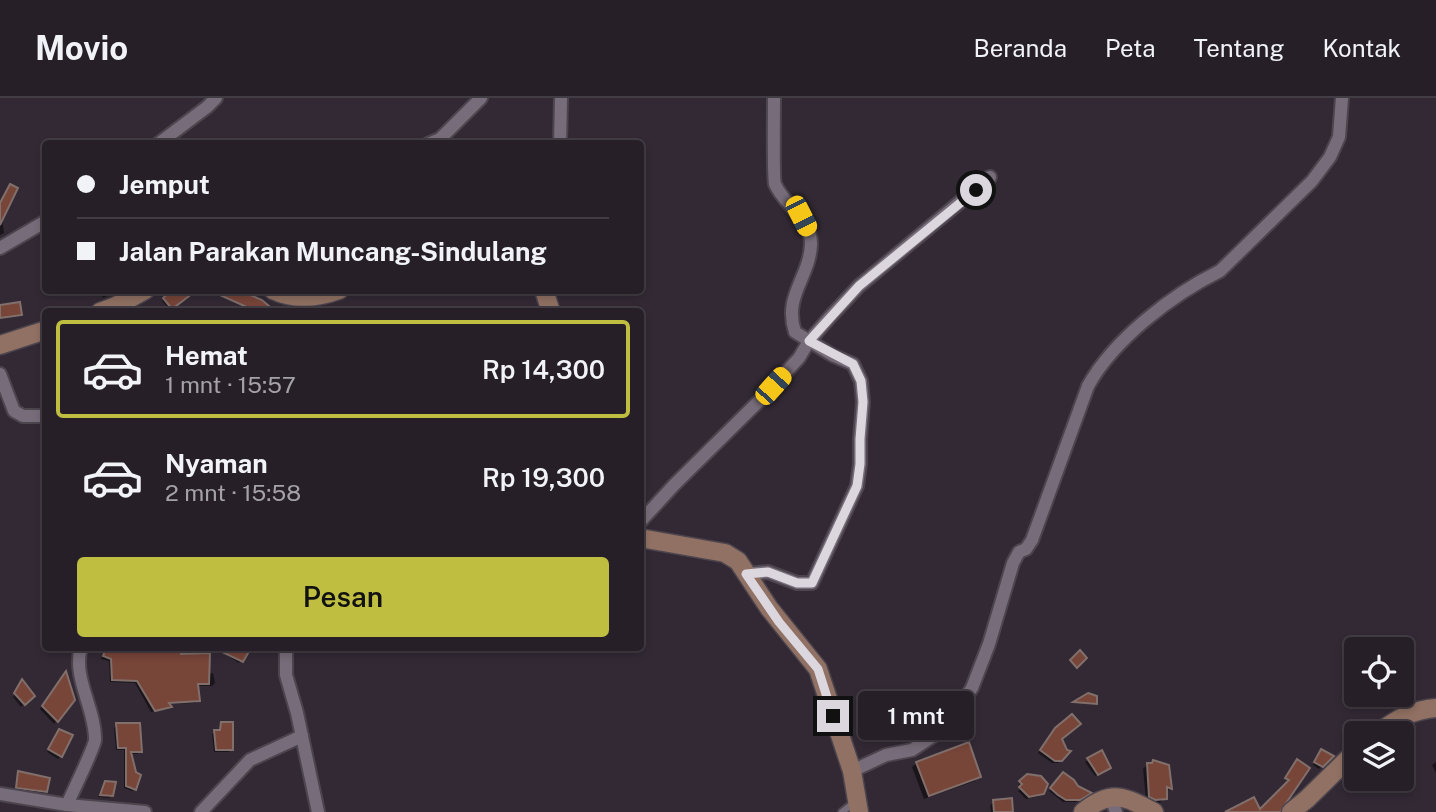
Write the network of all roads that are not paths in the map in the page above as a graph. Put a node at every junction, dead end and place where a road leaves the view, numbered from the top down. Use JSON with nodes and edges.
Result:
{"nodes":[{"id":1,"x":216,"y":98,"type":"edge"},
{"id":2,"x":481,"y":98,"type":"edge"},
{"id":3,"x":561,"y":98,"type":"edge"},
{"id":4,"x":774,"y":98,"type":"edge"},
{"id":5,"x":1342,"y":98,"type":"edge"},
{"id":6,"x":163,"y":140,"type":"edge"},
{"id":7,"x":438,"y":140,"type":"edge"},
{"id":8,"x":560,"y":140,"type":"edge"},
{"id":9,"x":990,"y":177,"type":"dead end"},
{"id":10,"x":42,"y":223,"type":"edge"},
{"id":11,"x":0,"y":248,"type":"edge"},
{"id":12,"x":140,"y":294,"type":"edge"},
{"id":13,"x":282,"y":294,"type":"edge"},
{"id":14,"x":329,"y":294,"type":"edge"},
{"id":15,"x":115,"y":308,"type":"edge"},
{"id":16,"x":42,"y":331,"type":"edge"},
{"id":17,"x":809,"y":341,"type":"junction"},
{"id":18,"x":0,"y":345,"type":"edge"},
{"id":19,"x":0,"y":374,"type":"edge"},
{"id":20,"x":42,"y":416,"type":"edge"},
{"id":21,"x":644,"y":518,"type":"edge"},
{"id":22,"x":644,"y":539,"type":"edge"},
{"id":23,"x":746,"y":574,"type":"junction"},
{"id":24,"x":81,"y":651,"type":"edge"},
{"id":25,"x":286,"y":651,"type":"edge"},
{"id":26,"x":1436,"y":708,"type":"edge"},
{"id":27,"x":1395,"y":721,"type":"edge"},
{"id":28,"x":302,"y":736,"type":"junction"},
{"id":29,"x":1344,"y":763,"type":"edge"},
{"id":30,"x":852,"y":771,"type":"junction"},
{"id":31,"x":0,"y":794,"type":"edge"},
{"id":32,"x":1113,"y":804,"type":"edge"},
{"id":33,"x":67,"y":805,"type":"junction"},
{"id":34,"x":853,"y":808,"type":"edge"},
{"id":35,"x":145,"y":812,"type":"edge"},
{"id":36,"x":201,"y":812,"type":"edge"},
{"id":37,"x":318,"y":812,"type":"edge"},
{"id":38,"x":1083,"y":812,"type":"edge"},
{"id":39,"x":1154,"y":812,"type":"edge"},
{"id":40,"x":1291,"y":812,"type":"edge"}],
"edges":[{"from":1,"to":6,"type":"street"},
{"from":2,"to":7,"type":"street"},
{"from":3,"to":8,"type":"street"},
{"from":4,"to":17,"type":"street"},
{"from":5,"to":30,"type":"street"},
{"from":9,"to":17,"type":"street"},
{"from":10,"to":11,"type":"street"},
{"from":12,"to":15,"type":"street"},
{"from":13,"to":14,"type":"street"},
{"from":16,"to":18,"type":"street"},
{"from":17,"to":21,"type":"street"},
{"from":17,"to":23,"type":"street"},
{"from":19,"to":20,"type":"street"},
{"from":22,"to":23,"type":"street"},
{"from":23,"to":30,"type":"street"},
{"from":24,"to":33,"type":"street"},
{"from":25,"to":28,"type":"street"},
{"from":26,"to":27,"type":"street"},
{"from":28,"to":36,"type":"street"},
{"from":28,"to":37,"type":"street"},
{"from":29,"to":40,"type":"street"},
{"from":30,"to":34,"type":"street"},
{"from":31,"to":33,"type":"street"},
{"from":32,"to":38,"type":"street"},
{"from":32,"to":39,"type":"street"},
{"from":33,"to":35,"type":"street"}]}
